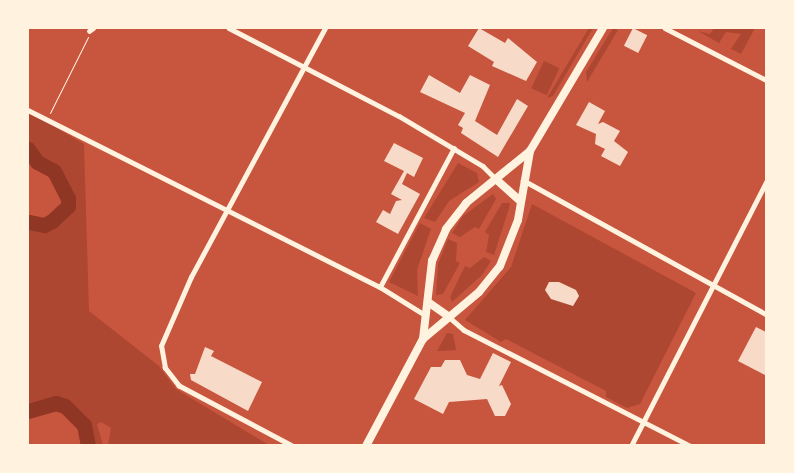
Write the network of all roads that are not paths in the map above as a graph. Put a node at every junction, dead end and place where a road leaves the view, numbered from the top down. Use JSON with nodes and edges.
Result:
{"nodes":[{"id":1,"x":94,"y":28,"type":"edge"},
{"id":2,"x":229,"y":28,"type":"edge"},
{"id":3,"x":325,"y":28,"type":"edge"},
{"id":4,"x":603,"y":28,"type":"edge"},
{"id":5,"x":665,"y":28,"type":"edge"},
{"id":6,"x":89,"y":32,"type":"road end"},
{"id":7,"x":306,"y":64,"type":"junction"},
{"id":8,"x":766,"y":80,"type":"edge"},
{"id":9,"x":28,"y":110,"type":"edge"},
{"id":10,"x":454,"y":148,"type":"junction"},
{"id":11,"x":530,"y":151,"type":"junction"},
{"id":12,"x":522,"y":180,"type":"junction"},
{"id":13,"x":498,"y":181,"type":"junction"},
{"id":14,"x":766,"y":182,"type":"edge"},
{"id":15,"x":519,"y":200,"type":"junction"},
{"id":16,"x":228,"y":209,"type":"junction"},
{"id":17,"x":380,"y":287,"type":"junction"},
{"id":18,"x":713,"y":287,"type":"junction"},
{"id":19,"x":428,"y":302,"type":"junction"},
{"id":20,"x":766,"y":314,"type":"edge"},
{"id":21,"x":425,"y":315,"type":"junction"},
{"id":22,"x":448,"y":316,"type":"junction"},
{"id":23,"x":423,"y":339,"type":"junction"},
{"id":24,"x":643,"y":421,"type":"junction"},
{"id":25,"x":292,"y":446,"type":"edge"},
{"id":26,"x":366,"y":446,"type":"edge"},
{"id":27,"x":631,"y":446,"type":"edge"},
{"id":28,"x":691,"y":446,"type":"edge"}],
"edges":[{"from":1,"to":6,"type":"street"},
{"from":2,"to":7,"type":"street"},
{"from":3,"to":7,"type":"street"},
{"from":4,"to":11,"type":"main road"},
{"from":5,"to":8,"type":"street"},
{"from":7,"to":10,"type":"street"},
{"from":7,"to":16,"type":"street"},
{"from":9,"to":16,"type":"street"},
{"from":10,"to":13,"type":"street"},
{"from":10,"to":17,"type":"street"},
{"from":11,"to":12,"type":"main road"},
{"from":11,"to":13,"type":"main road"},
{"from":12,"to":15,"type":"main road"},
{"from":12,"to":18,"type":"street"},
{"from":13,"to":15,"type":"main road"},
{"from":13,"to":19,"type":"main road"},
{"from":14,"to":18,"type":"street"},
{"from":15,"to":22,"type":"main road"},
{"from":16,"to":17,"type":"street"},
{"from":16,"to":25,"type":"street"},
{"from":17,"to":21,"type":"street"},
{"from":18,"to":20,"type":"street"},
{"from":18,"to":24,"type":"street"},
{"from":19,"to":21,"type":"main road"},
{"from":19,"to":22,"type":"main road"},
{"from":21,"to":23,"type":"main road"},
{"from":22,"to":23,"type":"main road"},
{"from":22,"to":24,"type":"street"},
{"from":23,"to":26,"type":"main road"},
{"from":24,"to":27,"type":"street"},
{"from":24,"to":28,"type":"street"}]}
